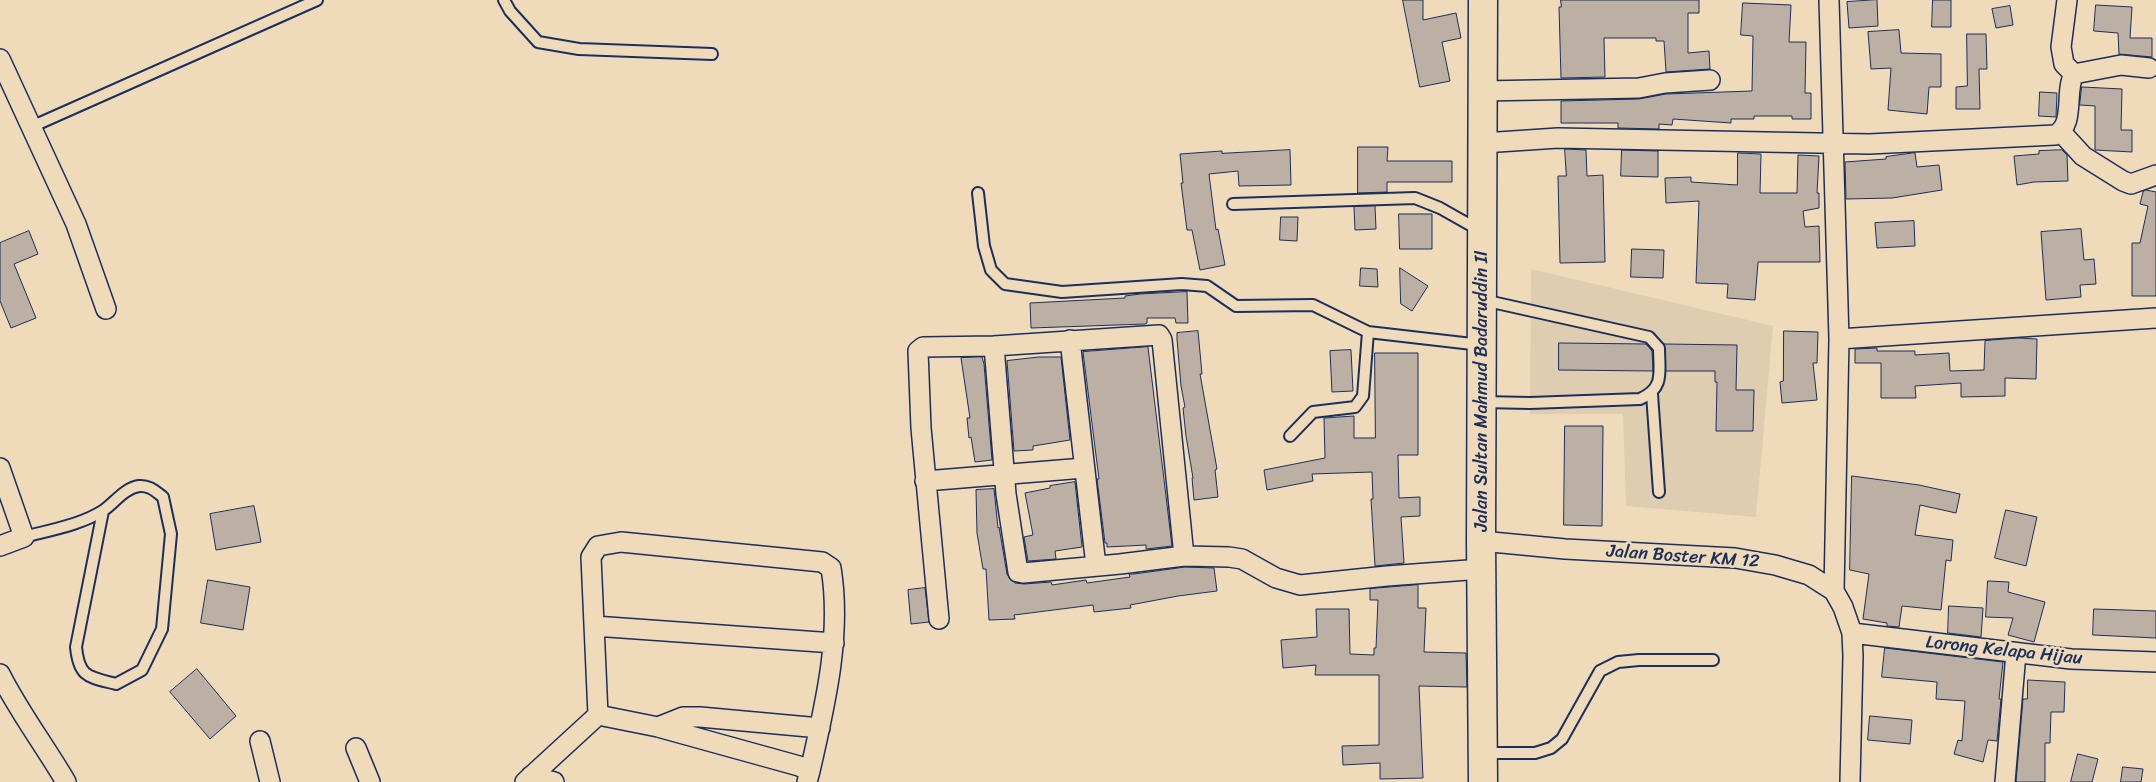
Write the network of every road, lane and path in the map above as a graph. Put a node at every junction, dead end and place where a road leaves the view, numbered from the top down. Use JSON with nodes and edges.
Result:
{"nodes":[{"id":1,"x":317,"y":0,"type":"edge"},
{"id":2,"x":504,"y":0,"type":"edge"},
{"id":3,"x":1483,"y":0,"type":"edge"},
{"id":4,"x":1829,"y":0,"type":"edge"},
{"id":5,"x":2067,"y":0,"type":"edge"},
{"id":6,"x":712,"y":54,"type":"dead end"},
{"id":7,"x":0,"y":59,"type":"edge"},
{"id":8,"x":2150,"y":68,"type":"dead end"},
{"id":9,"x":2074,"y":74,"type":"junction"},
{"id":10,"x":1710,"y":80,"type":"dead end"},
{"id":11,"x":1483,"y":91,"type":"junction"},
{"id":12,"x":31,"y":126,"type":"junction"},
{"id":13,"x":2061,"y":132,"type":"junction"},
{"id":14,"x":1482,"y":143,"type":"junction"},
{"id":15,"x":1833,"y":143,"type":"junction"},
{"id":16,"x":2156,"y":175,"type":"edge"},
{"id":17,"x":978,"y":193,"type":"dead end"},
{"id":18,"x":1233,"y":204,"type":"dead end"},
{"id":19,"x":1482,"y":232,"type":"junction"},
{"id":20,"x":1482,"y":299,"type":"junction"},
{"id":21,"x":106,"y":309,"type":"dead end"},
{"id":22,"x":2156,"y":318,"type":"edge"},
{"id":23,"x":1368,"y":332,"type":"junction"},
{"id":24,"x":1839,"y":339,"type":"junction"},
{"id":25,"x":1070,"y":340,"type":"junction"},
{"id":26,"x":1482,"y":345,"type":"junction"},
{"id":27,"x":994,"y":346,"type":"junction"},
{"id":28,"x":1652,"y":394,"type":"junction"},
{"id":29,"x":1482,"y":402,"type":"junction"},
{"id":30,"x":1290,"y":436,"type":"dead end"},
{"id":31,"x":0,"y":468,"type":"edge"},
{"id":32,"x":1084,"y":468,"type":"junction"},
{"id":33,"x":1004,"y":475,"type":"junction"},
{"id":34,"x":925,"y":480,"type":"junction"},
{"id":35,"x":1659,"y":492,"type":"dead end"},
{"id":36,"x":103,"y":511,"type":"junction"},
{"id":37,"x":24,"y":537,"type":"junction"},
{"id":38,"x":1481,"y":541,"type":"junction"},
{"id":39,"x":0,"y":546,"type":"edge"},
{"id":40,"x":1184,"y":556,"type":"junction"},
{"id":41,"x":1096,"y":566,"type":"junction"},
{"id":42,"x":1482,"y":569,"type":"junction"},
{"id":43,"x":1834,"y":591,"type":"junction"},
{"id":44,"x":939,"y":619,"type":"dead end"},
{"id":45,"x":594,"y":626,"type":"junction"},
{"id":46,"x":1852,"y":633,"type":"junction"},
{"id":47,"x":834,"y":643,"type":"junction"},
{"id":48,"x":2016,"y":653,"type":"junction"},
{"id":49,"x":1713,"y":660,"type":"dead end"},
{"id":50,"x":2156,"y":662,"type":"edge"},
{"id":51,"x":0,"y":674,"type":"edge"},
{"id":52,"x":598,"y":715,"type":"junction"},
{"id":53,"x":658,"y":727,"type":"junction"},
{"id":54,"x":820,"y":728,"type":"junction"},
{"id":55,"x":260,"y":742,"type":"dead end"},
{"id":56,"x":356,"y":748,"type":"dead end"},
{"id":57,"x":1482,"y":753,"type":"junction"},
{"id":58,"x":808,"y":777,"type":"edge"},
{"id":59,"x":528,"y":779,"type":"edge"},
{"id":60,"x":66,"y":782,"type":"edge"},
{"id":61,"x":270,"y":782,"type":"edge"},
{"id":62,"x":370,"y":782,"type":"edge"},
{"id":63,"x":554,"y":782,"type":"edge"},
{"id":64,"x":1483,"y":782,"type":"edge"},
{"id":65,"x":1850,"y":782,"type":"edge"},
{"id":66,"x":2005,"y":782,"type":"edge"}],
"edges":[{"from":1,"to":12,"type":"lane"},
{"from":2,"to":6,"type":"lane"},
{"from":3,"to":11,"type":"highway","name":"Jalan Sultan Mahmud Badaruddin II"},
{"from":4,"to":15,"type":"street"},
{"from":5,"to":9,"type":"street"},
{"from":7,"to":12,"type":"street"},
{"from":8,"to":9,"type":"street"},
{"from":9,"to":13,"type":"street"},
{"from":10,"to":11,"type":"street"},
{"from":11,"to":14,"type":"highway","name":"Jalan Sultan Mahmud Badaruddin II"},
{"from":12,"to":21,"type":"street"},
{"from":13,"to":15,"type":"street"},
{"from":13,"to":16,"type":"street"},
{"from":14,"to":15,"type":"street"},
{"from":14,"to":19,"type":"highway","name":"Jalan Sultan Mahmud Badaruddin II"},
{"from":15,"to":24,"type":"street"},
{"from":17,"to":23,"type":"lane"},
{"from":18,"to":19,"type":"lane"},
{"from":19,"to":20,"type":"highway","name":"Jalan Sultan Mahmud Badaruddin II"},
{"from":20,"to":26,"type":"highway","name":"Jalan Sultan Mahmud Badaruddin II"},
{"from":20,"to":28,"type":"lane"},
{"from":22,"to":24,"type":"street"},
{"from":23,"to":26,"type":"lane"},
{"from":23,"to":30,"type":"lane"},
{"from":24,"to":43,"type":"street"},
{"from":25,"to":27,"type":"street"},
{"from":25,"to":32,"type":"street"},
{"from":25,"to":40,"type":"street"},
{"from":26,"to":29,"type":"highway","name":"Jalan Sultan Mahmud Badaruddin II"},
{"from":27,"to":33,"type":"street"},
{"from":27,"to":34,"type":"street"},
{"from":28,"to":29,"type":"lane"},
{"from":28,"to":35,"type":"lane"},
{"from":29,"to":38,"type":"highway","name":"Jalan Sultan Mahmud Badaruddin II"},
{"from":31,"to":37,"type":"street"},
{"from":32,"to":33,"type":"street"},
{"from":32,"to":41,"type":"street"},
{"from":33,"to":34,"type":"street"},
{"from":33,"to":41,"type":"street"},
{"from":34,"to":44,"type":"street"},
{"from":36,"to":36,"type":"lane"},
{"from":36,"to":37,"type":"lane"},
{"from":37,"to":39,"type":"street"},
{"from":38,"to":42,"type":"highway","name":"Jalan Sultan Mahmud Badaruddin II"},
{"from":38,"to":43,"type":"street","name":"Jalan Boster KM 12"},
{"from":40,"to":41,"type":"street"},
{"from":40,"to":42,"type":"street"},
{"from":42,"to":57,"type":"highway","name":"Jalan Sultan Mahmud Badaruddin II"},
{"from":43,"to":46,"type":"street"},
{"from":45,"to":47,"type":"street"},
{"from":45,"to":47,"type":"street"},
{"from":45,"to":52,"type":"street"},
{"from":46,"to":48,"type":"street","name":"Lorong Kelapa Hijau"},
{"from":46,"to":65,"type":"street"},
{"from":47,"to":54,"type":"street"},
{"from":48,"to":50,"type":"street","name":"Lorong Kelapa Hijau"},
{"from":48,"to":66,"type":"street"},
{"from":49,"to":57,"type":"lane"},
{"from":51,"to":60,"type":"street"},
{"from":52,"to":53,"type":"street"},
{"from":52,"to":59,"type":"street"},
{"from":53,"to":54,"type":"street"},
{"from":53,"to":58,"type":"street"},
{"from":54,"to":58,"type":"street"},
{"from":55,"to":61,"type":"street"},
{"from":56,"to":62,"type":"street"},
{"from":57,"to":64,"type":"highway","name":"Jalan Sultan Mahmud Badaruddin II"},
{"from":59,"to":63,"type":"street"}]}
